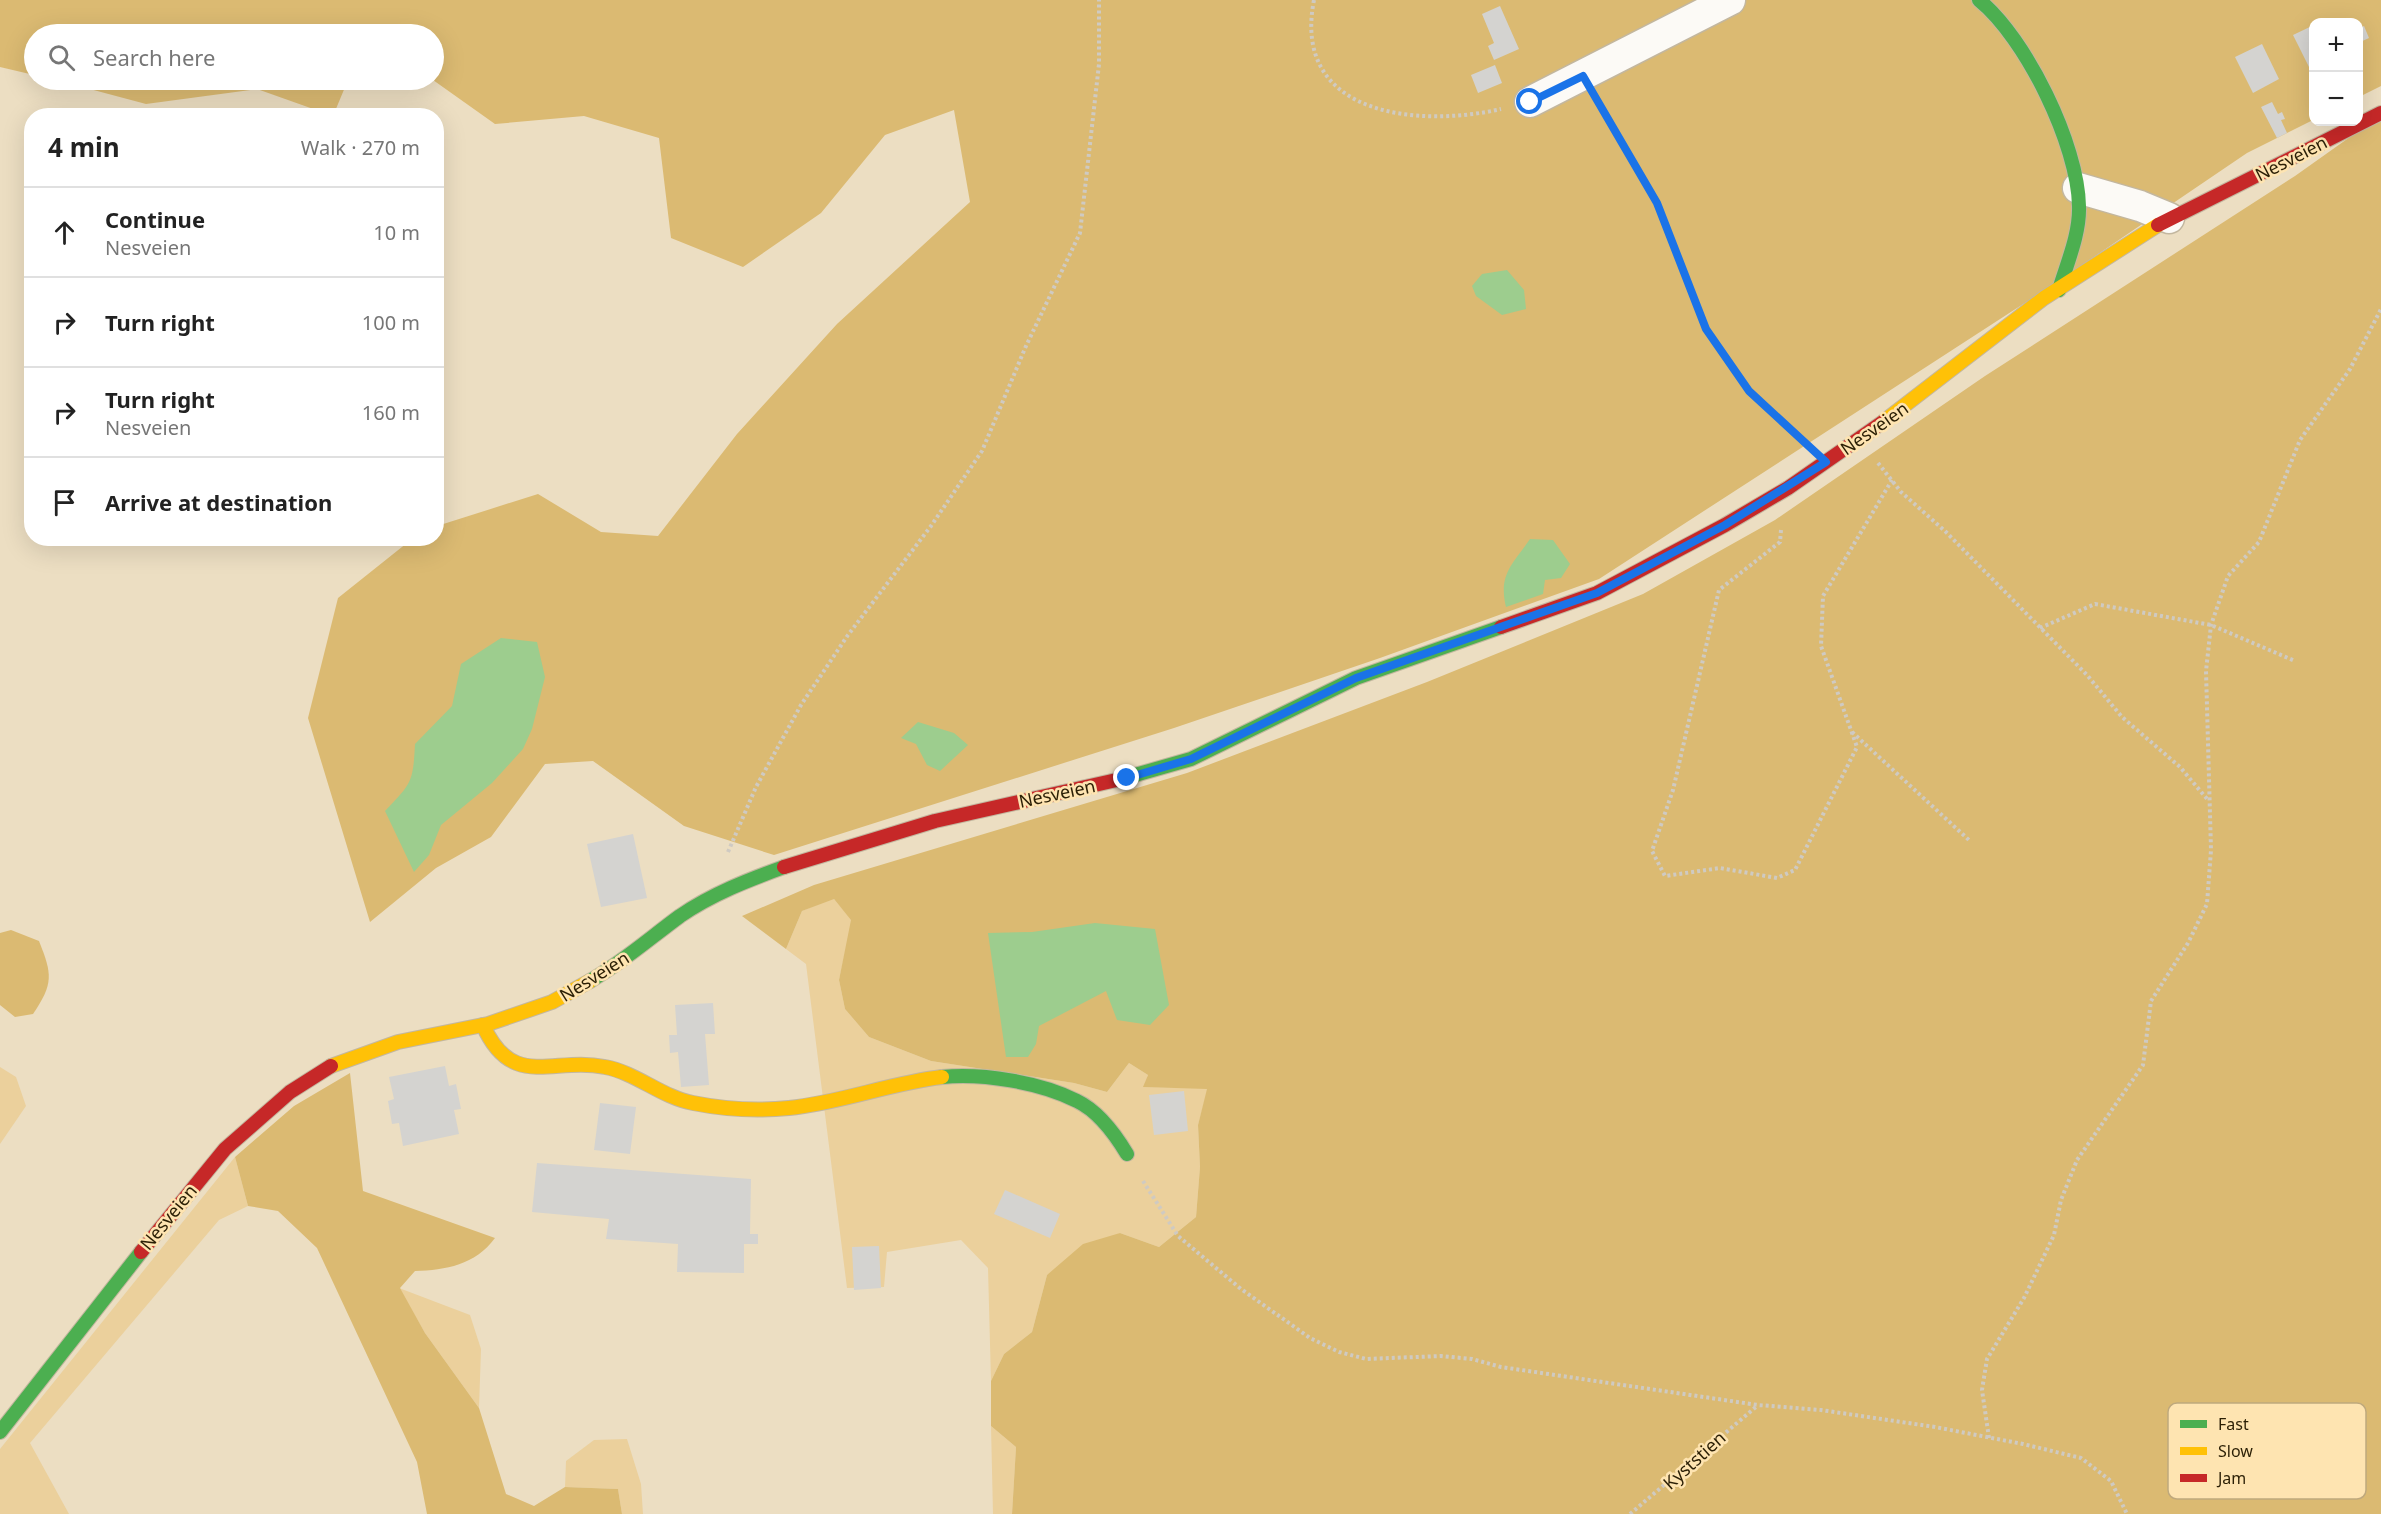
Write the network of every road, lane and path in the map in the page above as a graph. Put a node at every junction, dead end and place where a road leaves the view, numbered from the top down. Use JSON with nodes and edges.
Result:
{"nodes":[{"id":1,"x":1099,"y":0,"type":"edge"},
{"id":2,"x":1314,"y":0,"type":"edge"},
{"id":3,"x":1730,"y":0,"type":"edge"},
{"id":4,"x":1979,"y":0,"type":"edge"},
{"id":5,"x":1583,"y":76,"type":"junction"},
{"id":6,"x":1530,"y":102,"type":"joint"},
{"id":7,"x":2381,"y":113,"type":"edge"},
{"id":8,"x":2078,"y":188,"type":"junction"},
{"id":9,"x":2169,"y":218,"type":"junction"},
{"id":10,"x":2059,"y":290,"type":"junction"},
{"id":11,"x":2381,"y":309,"type":"edge"},
{"id":12,"x":1859,"y":439,"type":"junction"},
{"id":13,"x":1826,"y":462,"type":"junction"},
{"id":14,"x":1892,"y":480,"type":"junction"},
{"id":15,"x":1788,"y":488,"type":"junction"},
{"id":16,"x":2211,"y":625,"type":"junction"},
{"id":17,"x":2040,"y":628,"type":"junction"},
{"id":18,"x":2295,"y":661,"type":"dead end"},
{"id":19,"x":1851,"y":731,"type":"junction"},
{"id":20,"x":2209,"y":801,"type":"junction"},
{"id":21,"x":1970,"y":841,"type":"dead end"},
{"id":22,"x":708,"y":900,"type":"junction"},
{"id":23,"x":483,"y":1025,"type":"junction"},
{"id":24,"x":1127,"y":1154,"type":"joint"},
{"id":25,"x":1758,"y":1405,"type":"junction"},
{"id":26,"x":0,"y":1432,"type":"edge"},
{"id":27,"x":1989,"y":1438,"type":"junction"},
{"id":28,"x":1630,"y":1514,"type":"edge"},
{"id":29,"x":2127,"y":1514,"type":"edge"}],
"edges":[{"from":1,"to":22,"type":"path"},
{"from":2,"to":6,"type":"path"},
{"from":3,"to":5,"type":"street"},
{"from":4,"to":8,"type":"main road"},
{"from":5,"to":6,"type":"street"},
{"from":5,"to":13,"type":"path"},
{"from":7,"to":9,"type":"main road","name":"Nesveien"},
{"from":8,"to":9,"type":"street"},
{"from":8,"to":10,"type":"main road"},
{"from":9,"to":10,"type":"main road","name":"Nesveien"},
{"from":10,"to":12,"type":"main road","name":"Nesveien"},
{"from":11,"to":16,"type":"path"},
{"from":12,"to":13,"type":"main road","name":"Nesveien"},
{"from":12,"to":14,"type":"path"},
{"from":13,"to":15,"type":"main road","name":"Nesveien"},
{"from":14,"to":17,"type":"path"},
{"from":14,"to":19,"type":"path"},
{"from":15,"to":19,"type":"path"},
{"from":15,"to":22,"type":"main road","name":"Nesveien"},
{"from":16,"to":17,"type":"path"},
{"from":16,"to":18,"type":"path"},
{"from":16,"to":20,"type":"path"},
{"from":17,"to":20,"type":"path"},
{"from":19,"to":21,"type":"path"},
{"from":20,"to":27,"type":"path"},
{"from":22,"to":23,"type":"main road","name":"Nesveien"},
{"from":23,"to":24,"type":"main road"},
{"from":23,"to":26,"type":"main road","name":"Nesveien"},
{"from":24,"to":25,"type":"path"},
{"from":25,"to":27,"type":"path"},
{"from":25,"to":28,"type":"path","name":"Kyststien"},
{"from":27,"to":29,"type":"path"}]}
